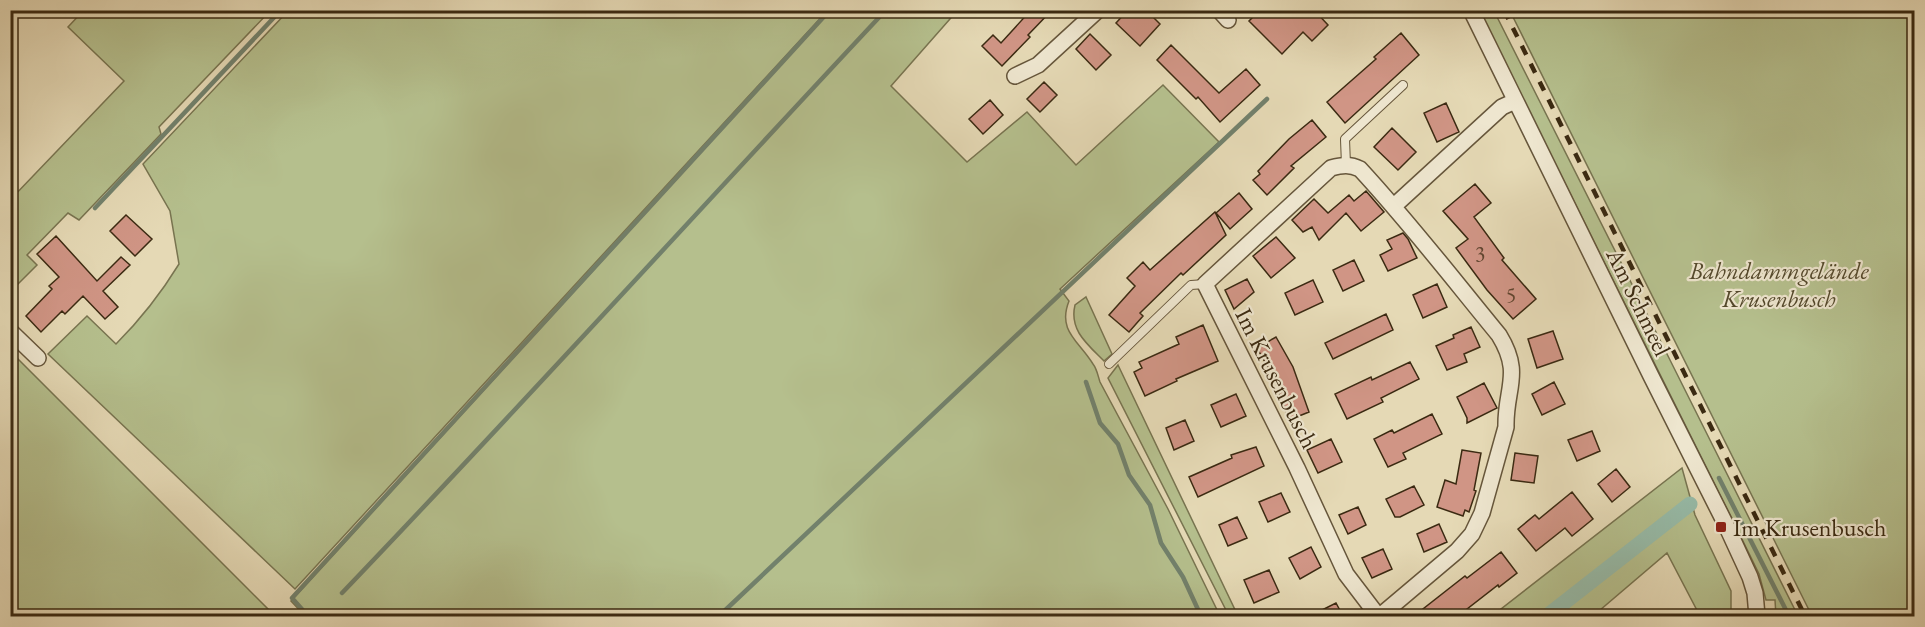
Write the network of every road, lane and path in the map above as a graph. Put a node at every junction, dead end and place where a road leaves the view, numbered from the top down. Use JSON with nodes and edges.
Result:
{"nodes":[{"id":1,"x":1098,"y":10,"type":"edge"},
{"id":2,"x":1472,"y":10,"type":"edge"},
{"id":3,"x":1015,"y":76,"type":"dead end"},
{"id":4,"x":1403,"y":85,"type":"dead end"},
{"id":5,"x":1515,"y":102,"type":"junction"},
{"id":6,"x":1346,"y":165,"type":"junction"},
{"id":7,"x":1394,"y":206,"type":"junction"},
{"id":8,"x":1205,"y":284,"type":"junction"},
{"id":9,"x":10,"y":332,"type":"edge"},
{"id":10,"x":38,"y":358,"type":"dead end"},
{"id":11,"x":1110,"y":364,"type":"dead end"},
{"id":12,"x":1379,"y":616,"type":"edge"},
{"id":13,"x":1757,"y":616,"type":"edge"}],
"edges":[{"from":1,"to":3,"type":"street"},
{"from":2,"to":5,"type":"street","name":"Am Schmeel"},
{"from":4,"to":6,"type":"lane"},
{"from":5,"to":7,"type":"street"},
{"from":5,"to":13,"type":"street","name":"Am Schmeel"},
{"from":6,"to":7,"type":"street","name":"Im Krusenbusch"},
{"from":6,"to":8,"type":"street"},
{"from":7,"to":12,"type":"street","name":"Im Krusenbusch"},
{"from":8,"to":11,"type":"lane"},
{"from":8,"to":12,"type":"street","name":"Im Krusenbusch"},
{"from":9,"to":10,"type":"street"}]}
